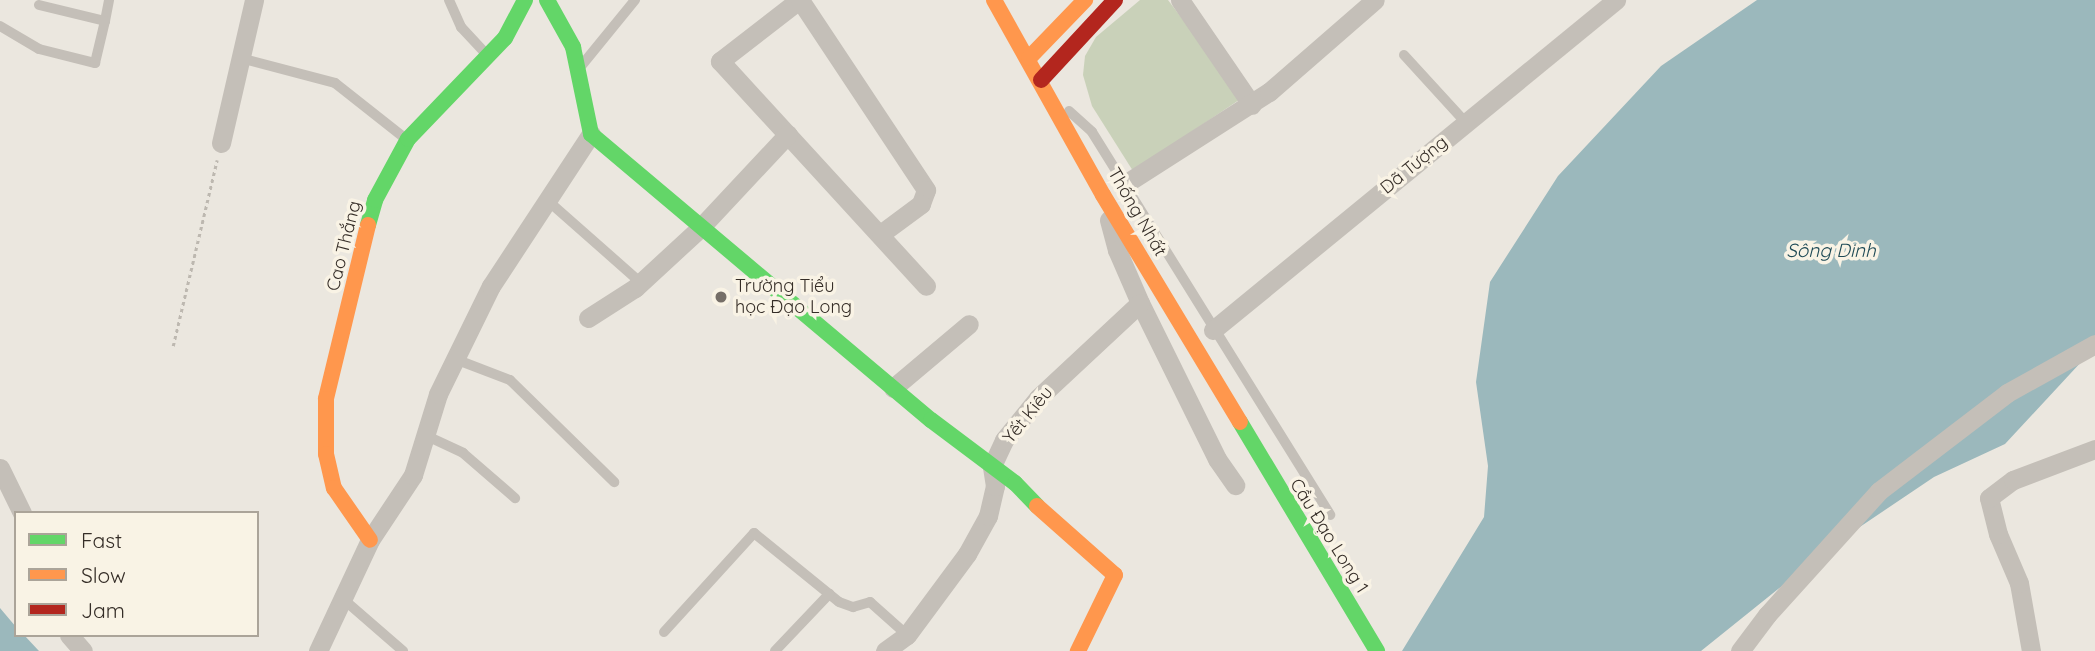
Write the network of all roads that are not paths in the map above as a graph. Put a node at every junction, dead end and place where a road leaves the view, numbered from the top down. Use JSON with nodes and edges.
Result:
{"nodes":[{"id":1,"x":109,"y":0,"type":"edge"},
{"id":2,"x":254,"y":0,"type":"edge"},
{"id":3,"x":449,"y":0,"type":"edge"},
{"id":4,"x":526,"y":0,"type":"edge"},
{"id":5,"x":547,"y":0,"type":"edge"},
{"id":6,"x":635,"y":0,"type":"edge"},
{"id":7,"x":799,"y":0,"type":"edge"},
{"id":8,"x":995,"y":0,"type":"edge"},
{"id":9,"x":1085,"y":0,"type":"edge"},
{"id":10,"x":1115,"y":0,"type":"edge"},
{"id":11,"x":1180,"y":0,"type":"edge"},
{"id":12,"x":1375,"y":0,"type":"edge"},
{"id":13,"x":1616,"y":0,"type":"edge"},
{"id":14,"x":38,"y":5,"type":"dead end"},
{"id":15,"x":105,"y":21,"type":"junction"},
{"id":16,"x":0,"y":26,"type":"edge"},
{"id":17,"x":1404,"y":55,"type":"dead end"},
{"id":18,"x":489,"y":56,"type":"junction"},
{"id":19,"x":240,"y":58,"type":"junction"},
{"id":20,"x":1029,"y":58,"type":"junction"},
{"id":21,"x":577,"y":70,"type":"junction"},
{"id":22,"x":1041,"y":80,"type":"junction"},
{"id":23,"x":1050,"y":95,"type":"junction"},
{"id":24,"x":1252,"y":105,"type":"junction"},
{"id":25,"x":1466,"y":123,"type":"junction"},
{"id":26,"x":591,"y":134,"type":"junction"},
{"id":27,"x":788,"y":134,"type":"junction"},
{"id":28,"x":408,"y":139,"type":"junction"},
{"id":29,"x":221,"y":143,"type":"road end"},
{"id":30,"x":1125,"y":184,"type":"junction"},
{"id":31,"x":1103,"y":195,"type":"junction"},
{"id":32,"x":547,"y":200,"type":"junction"},
{"id":33,"x":701,"y":227,"type":"junction"},
{"id":34,"x":882,"y":233,"type":"junction"},
{"id":35,"x":640,"y":283,"type":"junction"},
{"id":36,"x":926,"y":286,"type":"dead end"},
{"id":37,"x":1140,"y":303,"type":"junction"},
{"id":38,"x":588,"y":318,"type":"dead end"},
{"id":39,"x":969,"y":324,"type":"dead end"},
{"id":40,"x":1213,"y":330,"type":"junction"},
{"id":41,"x":2095,"y":345,"type":"edge"},
{"id":42,"x":455,"y":359,"type":"junction"},
{"id":43,"x":893,"y":388,"type":"junction"},
{"id":44,"x":427,"y":436,"type":"junction"},
{"id":45,"x":1249,"y":442,"type":"joint"},
{"id":46,"x":2095,"y":449,"type":"edge"},
{"id":47,"x":992,"y":466,"type":"junction"},
{"id":48,"x":0,"y":468,"type":"edge"},
{"id":49,"x":614,"y":482,"type":"dead end"},
{"id":50,"x":1235,"y":485,"type":"dead end"},
{"id":51,"x":515,"y":498,"type":"dead end"},
{"id":52,"x":21,"y":511,"type":"edge"},
{"id":53,"x":1330,"y":515,"type":"dead end"},
{"id":54,"x":370,"y":540,"type":"junction"},
{"id":55,"x":828,"y":594,"type":"junction"},
{"id":56,"x":342,"y":598,"type":"junction"},
{"id":57,"x":664,"y":632,"type":"dead end"},
{"id":58,"x":907,"y":635,"type":"junction"},
{"id":59,"x":71,"y":637,"type":"edge"},
{"id":60,"x":83,"y":651,"type":"edge"},
{"id":61,"x":318,"y":651,"type":"edge"},
{"id":62,"x":403,"y":651,"type":"edge"},
{"id":63,"x":775,"y":651,"type":"edge"},
{"id":64,"x":885,"y":651,"type":"edge"},
{"id":65,"x":1078,"y":651,"type":"edge"},
{"id":66,"x":1377,"y":651,"type":"edge"},
{"id":67,"x":1740,"y":651,"type":"edge"},
{"id":68,"x":2031,"y":651,"type":"edge"}],
"edges":[{"from":1,"to":15,"type":"lane"},
{"from":2,"to":19,"type":"street"},
{"from":3,"to":18,"type":"lane"},
{"from":4,"to":18,"type":"street","name":"Cao Thắng"},
{"from":5,"to":21,"type":"street"},
{"from":6,"to":21,"type":"lane"},
{"from":7,"to":27,"type":"street"},
{"from":7,"to":34,"type":"street"},
{"from":8,"to":20,"type":"street","name":"Thống Nhất"},
{"from":9,"to":20,"type":"street"},
{"from":10,"to":22,"type":"street"},
{"from":11,"to":24,"type":"street"},
{"from":12,"to":24,"type":"street"},
{"from":13,"to":25,"type":"street","name":"Dã Tượng"},
{"from":14,"to":15,"type":"lane"},
{"from":15,"to":16,"type":"lane"},
{"from":17,"to":25,"type":"lane"},
{"from":18,"to":28,"type":"street","name":"Cao Thắng"},
{"from":19,"to":28,"type":"lane"},
{"from":19,"to":29,"type":"street"},
{"from":20,"to":22,"type":"street","name":"Thống Nhất"},
{"from":21,"to":26,"type":"street"},
{"from":22,"to":23,"type":"street","name":"Thống Nhất"},
{"from":23,"to":30,"type":"lane"},
{"from":23,"to":31,"type":"street","name":"Thống Nhất"},
{"from":24,"to":30,"type":"street"},
{"from":25,"to":40,"type":"street","name":"Dã Tượng"},
{"from":26,"to":32,"type":"street"},
{"from":26,"to":33,"type":"street"},
{"from":27,"to":33,"type":"street"},
{"from":27,"to":34,"type":"street"},
{"from":28,"to":54,"type":"street","name":"Cao Thắng"},
{"from":30,"to":40,"type":"lane"},
{"from":31,"to":37,"type":"street"},
{"from":31,"to":45,"type":"street","name":"Thống Nhất"},
{"from":32,"to":35,"type":"lane"},
{"from":32,"to":42,"type":"street"},
{"from":33,"to":35,"type":"street"},
{"from":33,"to":43,"type":"street"},
{"from":34,"to":36,"type":"street"},
{"from":35,"to":38,"type":"street"},
{"from":37,"to":47,"type":"street","name":"Yết Kiêu"},
{"from":37,"to":50,"type":"street"},
{"from":39,"to":43,"type":"street"},
{"from":40,"to":53,"type":"lane"},
{"from":41,"to":67,"type":"street"},
{"from":42,"to":44,"type":"street"},
{"from":42,"to":49,"type":"lane"},
{"from":43,"to":47,"type":"street"},
{"from":44,"to":51,"type":"lane"},
{"from":44,"to":54,"type":"street"},
{"from":45,"to":66,"type":"street","name":"Cầu Đạo Long 1"},
{"from":46,"to":68,"type":"street"},
{"from":47,"to":58,"type":"street","name":"Yết Kiêu"},
{"from":47,"to":65,"type":"street"},
{"from":48,"to":52,"type":"street"},
{"from":54,"to":56,"type":"street"},
{"from":55,"to":57,"type":"lane"},
{"from":55,"to":58,"type":"lane"},
{"from":55,"to":63,"type":"lane"},
{"from":56,"to":61,"type":"street"},
{"from":56,"to":62,"type":"lane"},
{"from":58,"to":64,"type":"street","name":"Yết Kiêu"},
{"from":59,"to":60,"type":"street"}]}
